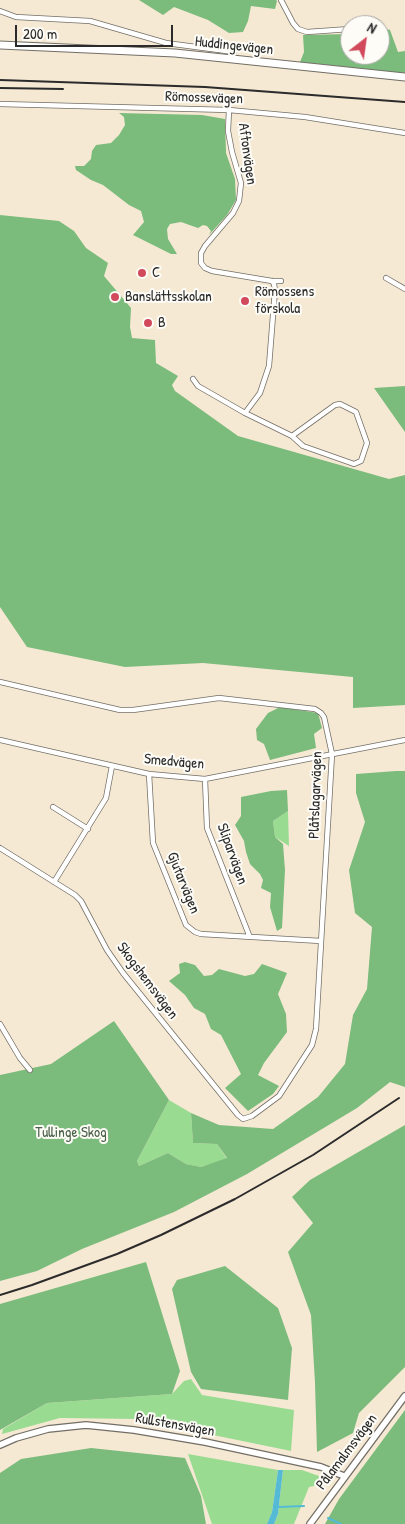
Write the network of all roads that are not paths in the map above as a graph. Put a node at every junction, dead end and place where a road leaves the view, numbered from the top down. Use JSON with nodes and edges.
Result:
{"nodes":[{"id":1,"x":281,"y":0,"type":"edge"},
{"id":2,"x":0,"y":11,"type":"edge"},
{"id":3,"x":340,"y":30,"type":"edge"},
{"id":4,"x":0,"y":45,"type":"edge"},
{"id":5,"x":234,"y":52,"type":"dead end"},
{"id":6,"x":405,"y":77,"type":"edge"},
{"id":7,"x":0,"y":104,"type":"edge"},
{"id":8,"x":230,"y":110,"type":"junction"},
{"id":9,"x":405,"y":133,"type":"edge"},
{"id":10,"x":386,"y":278,"type":"dead end"},
{"id":11,"x":272,"y":281,"type":"junction"},
{"id":12,"x":281,"y":281,"type":"dead end"},
{"id":13,"x":405,"y":290,"type":"edge"},
{"id":14,"x":193,"y":379,"type":"dead end"},
{"id":15,"x":246,"y":413,"type":"junction"},
{"id":16,"x":292,"y":436,"type":"junction"},
{"id":17,"x":0,"y":682,"type":"edge"},
{"id":18,"x":0,"y":740,"type":"edge"},
{"id":19,"x":405,"y":740,"type":"edge"},
{"id":20,"x":332,"y":754,"type":"junction"},
{"id":21,"x":112,"y":766,"type":"junction"},
{"id":22,"x":149,"y":774,"type":"junction"},
{"id":23,"x":205,"y":779,"type":"junction"},
{"id":24,"x":53,"y":807,"type":"dead end"},
{"id":25,"x":88,"y":829,"type":"junction"},
{"id":26,"x":0,"y":848,"type":"edge"},
{"id":27,"x":54,"y":882,"type":"junction"},
{"id":28,"x":249,"y":935,"type":"junction"},
{"id":29,"x":320,"y":941,"type":"junction"},
{"id":30,"x":0,"y":1024,"type":"edge"},
{"id":31,"x":30,"y":1070,"type":"dead end"},
{"id":32,"x":246,"y":1119,"type":"joint"},
{"id":33,"x":405,"y":1396,"type":"edge"},
{"id":34,"x":0,"y":1445,"type":"edge"},
{"id":35,"x":344,"y":1476,"type":"junction"},
{"id":36,"x":310,"y":1524,"type":"edge"}],
"edges":[{"from":1,"to":3,"type":"street"},
{"from":2,"to":5,"type":"street"},
{"from":4,"to":6,"type":"main road","name":"Huddingevägen"},
{"from":7,"to":8,"type":"street","name":"Römossevägen"},
{"from":8,"to":9,"type":"street","name":"Römossevägen"},
{"from":8,"to":11,"type":"street","name":"Aftonvägen"},
{"from":10,"to":13,"type":"street"},
{"from":11,"to":12,"type":"street","name":"Aftonvägen"},
{"from":11,"to":15,"type":"street"},
{"from":14,"to":15,"type":"street"},
{"from":15,"to":16,"type":"street"},
{"from":16,"to":16,"type":"street"},
{"from":17,"to":20,"type":"street","name":"Plåtslagarvägen"},
{"from":18,"to":21,"type":"street","name":"Smedvägen"},
{"from":19,"to":20,"type":"street","name":"Smedvägen"},
{"from":20,"to":23,"type":"street","name":"Smedvägen"},
{"from":20,"to":29,"type":"street","name":"Plåtslagarvägen"},
{"from":21,"to":22,"type":"street","name":"Smedvägen"},
{"from":21,"to":25,"type":"street"},
{"from":22,"to":23,"type":"street","name":"Smedvägen"},
{"from":22,"to":28,"type":"street","name":"Gjutarvägen"},
{"from":23,"to":28,"type":"street","name":"Sliparvägen"},
{"from":24,"to":25,"type":"street"},
{"from":25,"to":27,"type":"street"},
{"from":26,"to":27,"type":"street","name":"Skogshemsvägen"},
{"from":27,"to":32,"type":"street","name":"Skogshemsvägen"},
{"from":28,"to":29,"type":"street","name":"Gjutarvägen"},
{"from":29,"to":32,"type":"street","name":"Plåtslagarvägen"},
{"from":30,"to":31,"type":"street"},
{"from":33,"to":35,"type":"street","name":"Pålamalmsvägen"},
{"from":34,"to":35,"type":"street","name":"Rullstensvägen"},
{"from":35,"to":36,"type":"street","name":"Pålamalmsvägen"}]}
